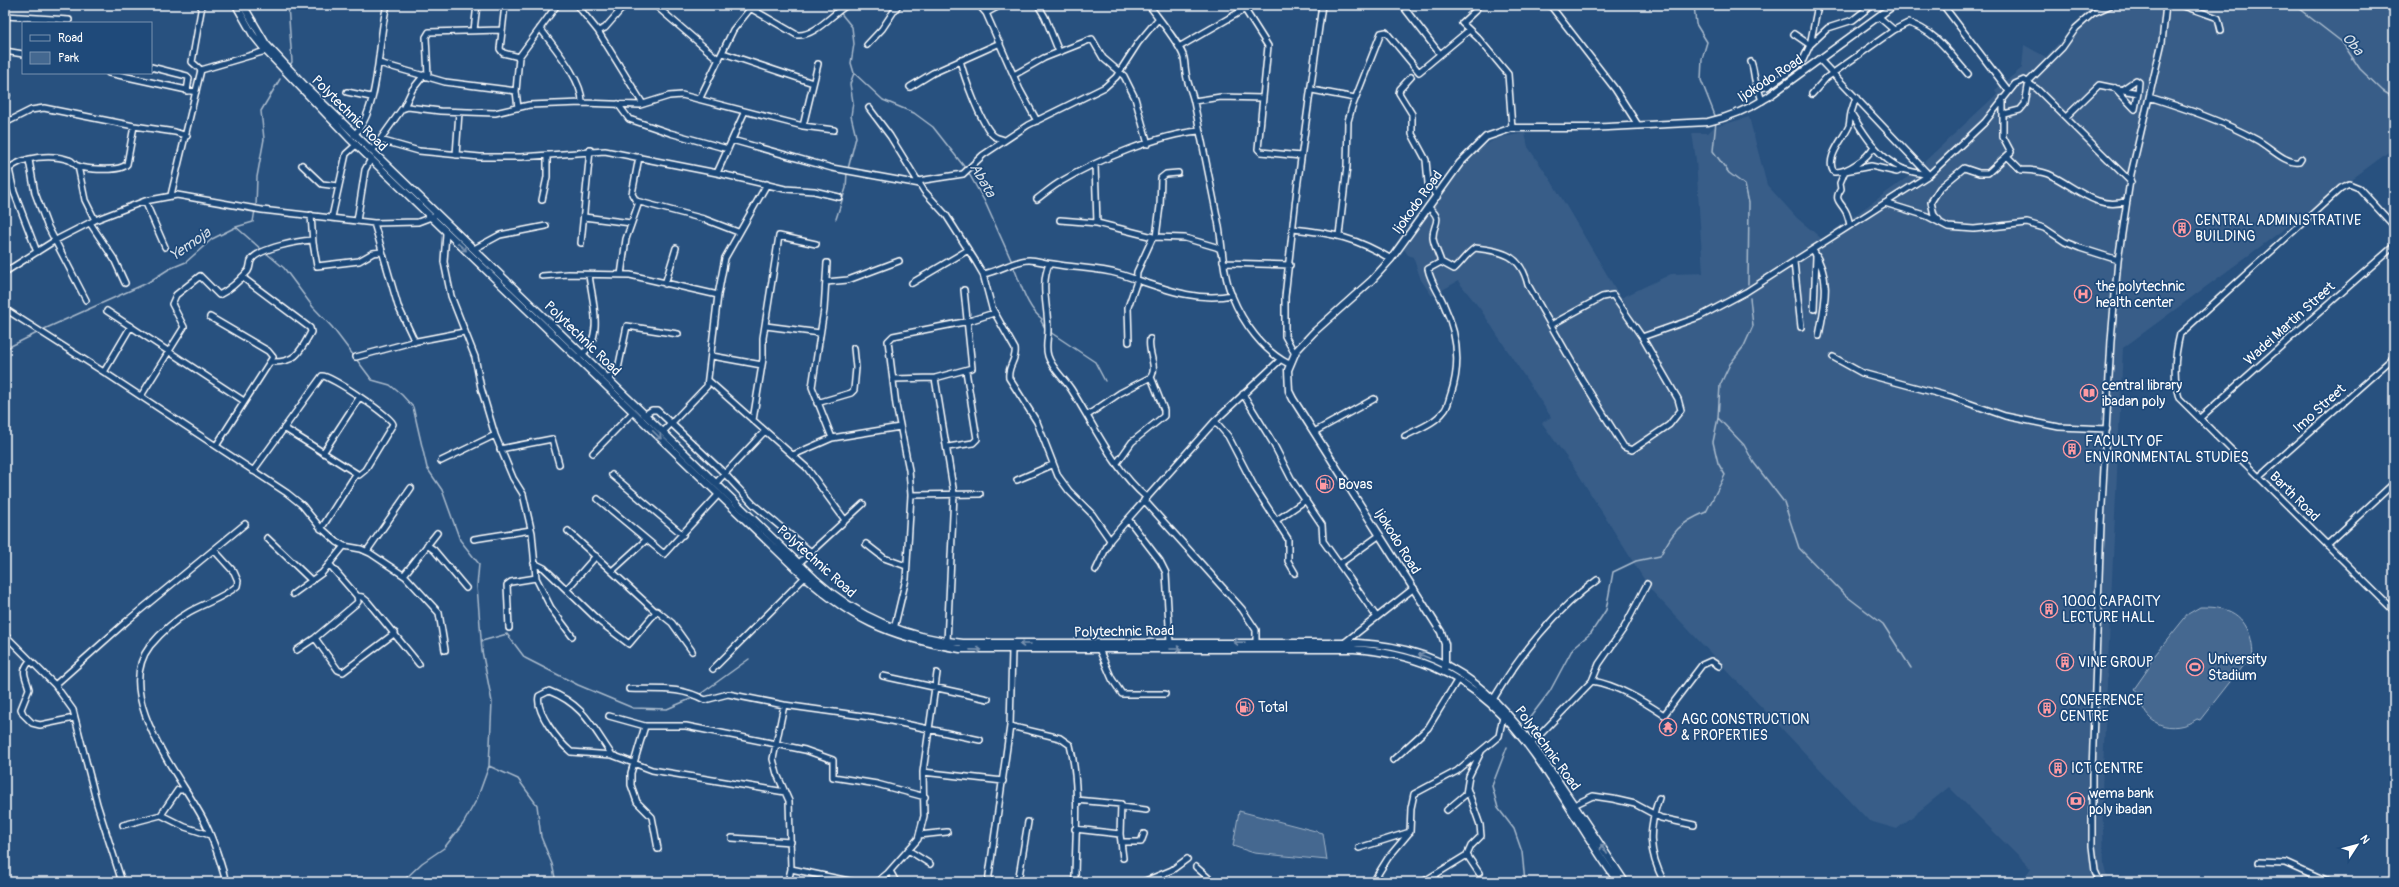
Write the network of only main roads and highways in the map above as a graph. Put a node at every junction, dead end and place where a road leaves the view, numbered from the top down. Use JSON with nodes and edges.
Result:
{"nodes":[{"id":1,"x":236,"y":5,"type":"edge"},
{"id":2,"x":243,"y":5,"type":"edge"},
{"id":3,"x":1893,"y":5,"type":"edge"},
{"id":4,"x":268,"y":50,"type":"junction"},
{"id":5,"x":435,"y":216,"type":"junction"},
{"id":6,"x":695,"y":467,"type":"junction"},
{"id":7,"x":1008,"y":648,"type":"junction"},
{"id":8,"x":1445,"y":650,"type":"junction"},
{"id":9,"x":1438,"y":665,"type":"junction"},
{"id":10,"x":1444,"y":668,"type":"junction"},
{"id":11,"x":1618,"y":882,"type":"edge"},
{"id":12,"x":1625,"y":882,"type":"edge"}],
"edges":[{"from":1,"to":4,"type":"main road","name":"Polytechnic Road"},
{"from":2,"to":4,"type":"main road","name":"Polytechnic Road"},
{"from":3,"to":8,"type":"main road","name":"Ijokodo Road"},
{"from":4,"to":5,"type":"main road","name":"Polytechnic Road"},
{"from":4,"to":5,"type":"main road","name":"Polytechnic Road"},
{"from":5,"to":6,"type":"main road","name":"Polytechnic Road"},
{"from":5,"to":6,"type":"main road","name":"Polytechnic Road","one_way":true},
{"from":6,"to":7,"type":"main road","name":"Polytechnic Road"},
{"from":6,"to":7,"type":"main road","name":"Polytechnic Road","one_way":true},
{"from":7,"to":9,"type":"main road","name":"Polytechnic Road","one_way":true},
{"from":9,"to":7,"type":"main road","name":"Polytechnic Road","one_way":true},
{"from":8,"to":9,"type":"main road"},
{"from":8,"to":10,"type":"main road","name":"Ijokodo Road"},
{"from":9,"to":10,"type":"main road","name":"Polytechnic Road"},
{"from":10,"to":11,"type":"main road","name":"Polytechnic Road"},
{"from":12,"to":10,"type":"main road","name":"Polytechnic Road","one_way":true}]}
